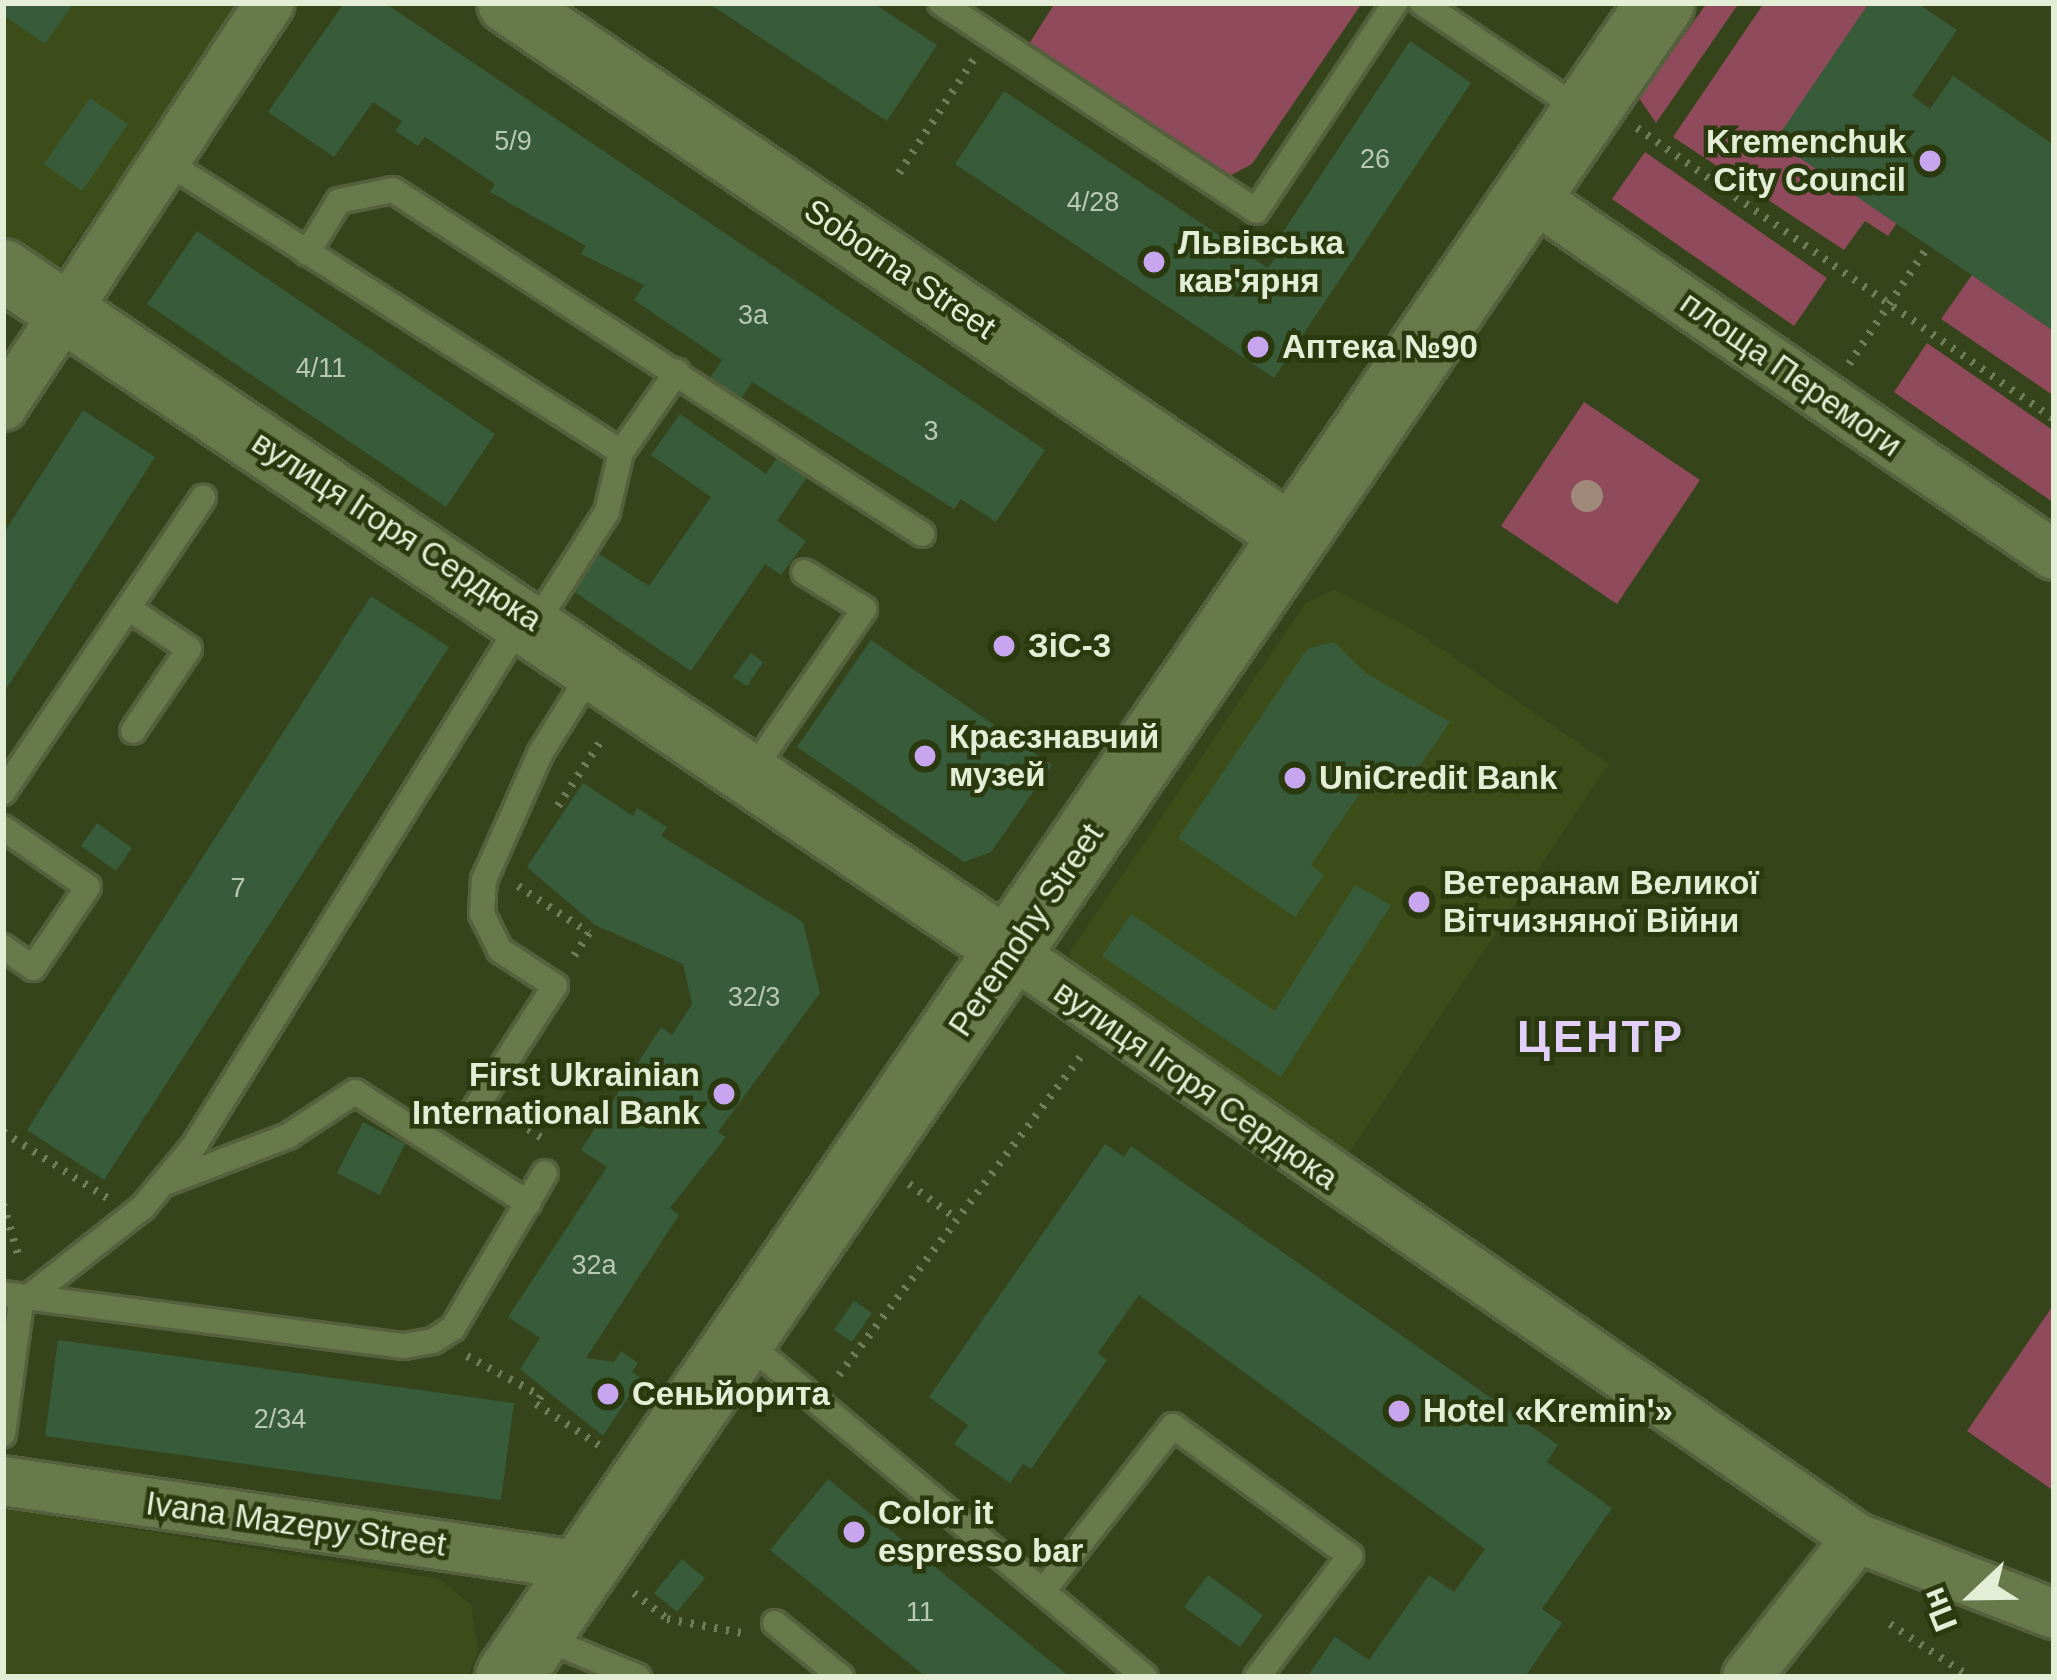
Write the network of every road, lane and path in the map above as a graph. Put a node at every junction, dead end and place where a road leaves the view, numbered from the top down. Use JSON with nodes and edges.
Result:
{"nodes":[{"id":1,"x":271,"y":3,"type":"edge"},
{"id":2,"x":508,"y":3,"type":"edge"},
{"id":3,"x":941,"y":3,"type":"edge"},
{"id":4,"x":1395,"y":3,"type":"edge"},
{"id":5,"x":1422,"y":3,"type":"edge"},
{"id":6,"x":1660,"y":3,"type":"edge"},
{"id":7,"x":990,"y":35,"type":"junction"},
{"id":8,"x":1604,"y":115,"type":"junction"},
{"id":9,"x":164,"y":161,"type":"junction"},
{"id":10,"x":898,"y":173,"type":"dead end"},
{"id":11,"x":1527,"y":193,"type":"junction"},
{"id":12,"x":1929,"y":245,"type":"dead end"},
{"id":13,"x":307,"y":253,"type":"junction"},
{"id":14,"x":3,"y":270,"type":"edge"},
{"id":15,"x":1889,"y":304,"type":"junction"},
{"id":16,"x":64,"y":311,"type":"junction"},
{"id":17,"x":677,"y":372,"type":"junction"},
{"id":18,"x":1826,"y":398,"type":"junction"},
{"id":19,"x":3,"y":406,"type":"edge"},
{"id":20,"x":2054,"y":419,"type":"edge"},
{"id":21,"x":621,"y":452,"type":"junction"},
{"id":22,"x":203,"y":498,"type":"dead end"},
{"id":23,"x":922,"y":534,"type":"dead end"},
{"id":24,"x":1292,"y":536,"type":"junction"},
{"id":25,"x":2054,"y":555,"type":"edge"},
{"id":26,"x":804,"y":572,"type":"dead end"},
{"id":27,"x":128,"y":608,"type":"junction"},
{"id":28,"x":531,"y":619,"type":"junction"},
{"id":29,"x":615,"y":677,"type":"junction"},
{"id":30,"x":133,"y":731,"type":"dead end"},
{"id":31,"x":752,"y":771,"type":"junction"},
{"id":32,"x":3,"y":792,"type":"edge"},
{"id":33,"x":554,"y":812,"type":"dead end"},
{"id":34,"x":3,"y":828,"type":"edge"},
{"id":35,"x":520,"y":864,"type":"dead end"},
{"id":36,"x":3,"y":947,"type":"edge"},
{"id":37,"x":1011,"y":952,"type":"junction"},
{"id":38,"x":555,"y":986,"type":"junction"},
{"id":39,"x":1081,"y":1055,"type":"dead end"},
{"id":40,"x":478,"y":1104,"type":"joint"},
{"id":41,"x":3,"y":1132,"type":"edge"},
{"id":42,"x":545,"y":1173,"type":"joint"},
{"id":43,"x":908,"y":1183,"type":"dead end"},
{"id":44,"x":165,"y":1184,"type":"junction"},
{"id":45,"x":528,"y":1202,"type":"junction"},
{"id":46,"x":3,"y":1204,"type":"edge"},
{"id":47,"x":134,"y":1214,"type":"junction"},
{"id":48,"x":957,"y":1220,"type":"junction"},
{"id":49,"x":12,"y":1298,"type":"edge"},
{"id":50,"x":433,"y":1341,"type":"junction"},
{"id":51,"x":745,"y":1342,"type":"junction"},
{"id":52,"x":819,"y":1402,"type":"junction"},
{"id":53,"x":3,"y":1434,"type":"edge"},
{"id":54,"x":607,"y":1450,"type":"dead end"},
{"id":55,"x":3,"y":1481,"type":"edge"},
{"id":56,"x":1857,"y":1538,"type":"junction"},
{"id":57,"x":609,"y":1578,"type":"junction"},
{"id":58,"x":1043,"y":1591,"type":"junction"},
{"id":59,"x":2054,"y":1614,"type":"edge"},
{"id":60,"x":775,"y":1623,"type":"joint"},
{"id":61,"x":1890,"y":1624,"type":"dead end"},
{"id":62,"x":524,"y":1657,"type":"edge"},
{"id":63,"x":638,"y":1677,"type":"edge"},
{"id":64,"x":841,"y":1677,"type":"edge"},
{"id":65,"x":1145,"y":1677,"type":"edge"},
{"id":66,"x":1257,"y":1677,"type":"edge"},
{"id":67,"x":1747,"y":1677,"type":"edge"},
{"id":68,"x":1970,"y":1677,"type":"edge"}],
"edges":[{"from":1,"to":9,"type":"street"},
{"from":2,"to":24,"type":"street","name":"Soborna Street"},
{"from":3,"to":7,"type":"lane"},
{"from":4,"to":7,"type":"lane"},
{"from":5,"to":8,"type":"lane"},
{"from":6,"to":8,"type":"main road","name":"Peremohy Street"},
{"from":7,"to":10,"type":"path"},
{"from":8,"to":11,"type":"main road","name":"Peremohy Street"},
{"from":8,"to":15,"type":"path"},
{"from":9,"to":13,"type":"lane"},
{"from":9,"to":16,"type":"street"},
{"from":11,"to":18,"type":"street","name":"площа Перемоги"},
{"from":11,"to":24,"type":"main road","name":"Peremohy Street"},
{"from":12,"to":15,"type":"path"},
{"from":13,"to":17,"type":"lane"},
{"from":13,"to":21,"type":"lane"},
{"from":14,"to":16,"type":"street","name":"вулиця Ігоря Сердюка"},
{"from":15,"to":18,"type":"path"},
{"from":15,"to":20,"type":"path"},
{"from":16,"to":19,"type":"street"},
{"from":16,"to":28,"type":"street","name":"вулиця Ігоря Сердюка"},
{"from":17,"to":21,"type":"lane"},
{"from":17,"to":23,"type":"lane"},
{"from":18,"to":25,"type":"street","name":"площа Перемоги"},
{"from":21,"to":28,"type":"lane"},
{"from":22,"to":27,"type":"lane"},
{"from":24,"to":37,"type":"main road","name":"Peremohy Street"},
{"from":26,"to":31,"type":"lane"},
{"from":27,"to":30,"type":"lane"},
{"from":27,"to":32,"type":"lane"},
{"from":28,"to":29,"type":"street","name":"вулиця Ігоря Сердюка"},
{"from":28,"to":44,"type":"lane"},
{"from":29,"to":31,"type":"street","name":"вулиця Ігоря Сердюка"},
{"from":29,"to":33,"type":"path"},
{"from":29,"to":38,"type":"lane"},
{"from":31,"to":37,"type":"street","name":"вулиця Ігоря Сердюка"},
{"from":34,"to":36,"type":"lane"},
{"from":35,"to":38,"type":"path"},
{"from":37,"to":51,"type":"main road","name":"Peremohy Street"},
{"from":37,"to":56,"type":"street","name":"вулиця Ігоря Сердюка"},
{"from":38,"to":40,"type":"lane"},
{"from":39,"to":48,"type":"path"},
{"from":40,"to":42,"type":"path"},
{"from":41,"to":47,"type":"path"},
{"from":42,"to":45,"type":"lane"},
{"from":43,"to":48,"type":"path"},
{"from":44,"to":45,"type":"lane"},
{"from":44,"to":47,"type":"lane"},
{"from":45,"to":50,"type":"lane"},
{"from":46,"to":49,"type":"path"},
{"from":47,"to":49,"type":"lane"},
{"from":48,"to":52,"type":"path"},
{"from":49,"to":50,"type":"lane"},
{"from":49,"to":53,"type":"lane"},
{"from":50,"to":54,"type":"path"},
{"from":51,"to":52,"type":"lane"},
{"from":51,"to":57,"type":"main road","name":"Peremohy Street"},
{"from":52,"to":58,"type":"lane"},
{"from":55,"to":57,"type":"street","name":"Ivana Mazepy Street"},
{"from":56,"to":59,"type":"street","name":"вулиця Ігоря Сердюка"},
{"from":56,"to":67,"type":"street"},
{"from":57,"to":60,"type":"path"},
{"from":57,"to":62,"type":"main road","name":"Peremohy Street"},
{"from":58,"to":65,"type":"lane"},
{"from":58,"to":66,"type":"lane"},
{"from":60,"to":64,"type":"lane"},
{"from":61,"to":68,"type":"path"},
{"from":62,"to":63,"type":"lane"}]}
